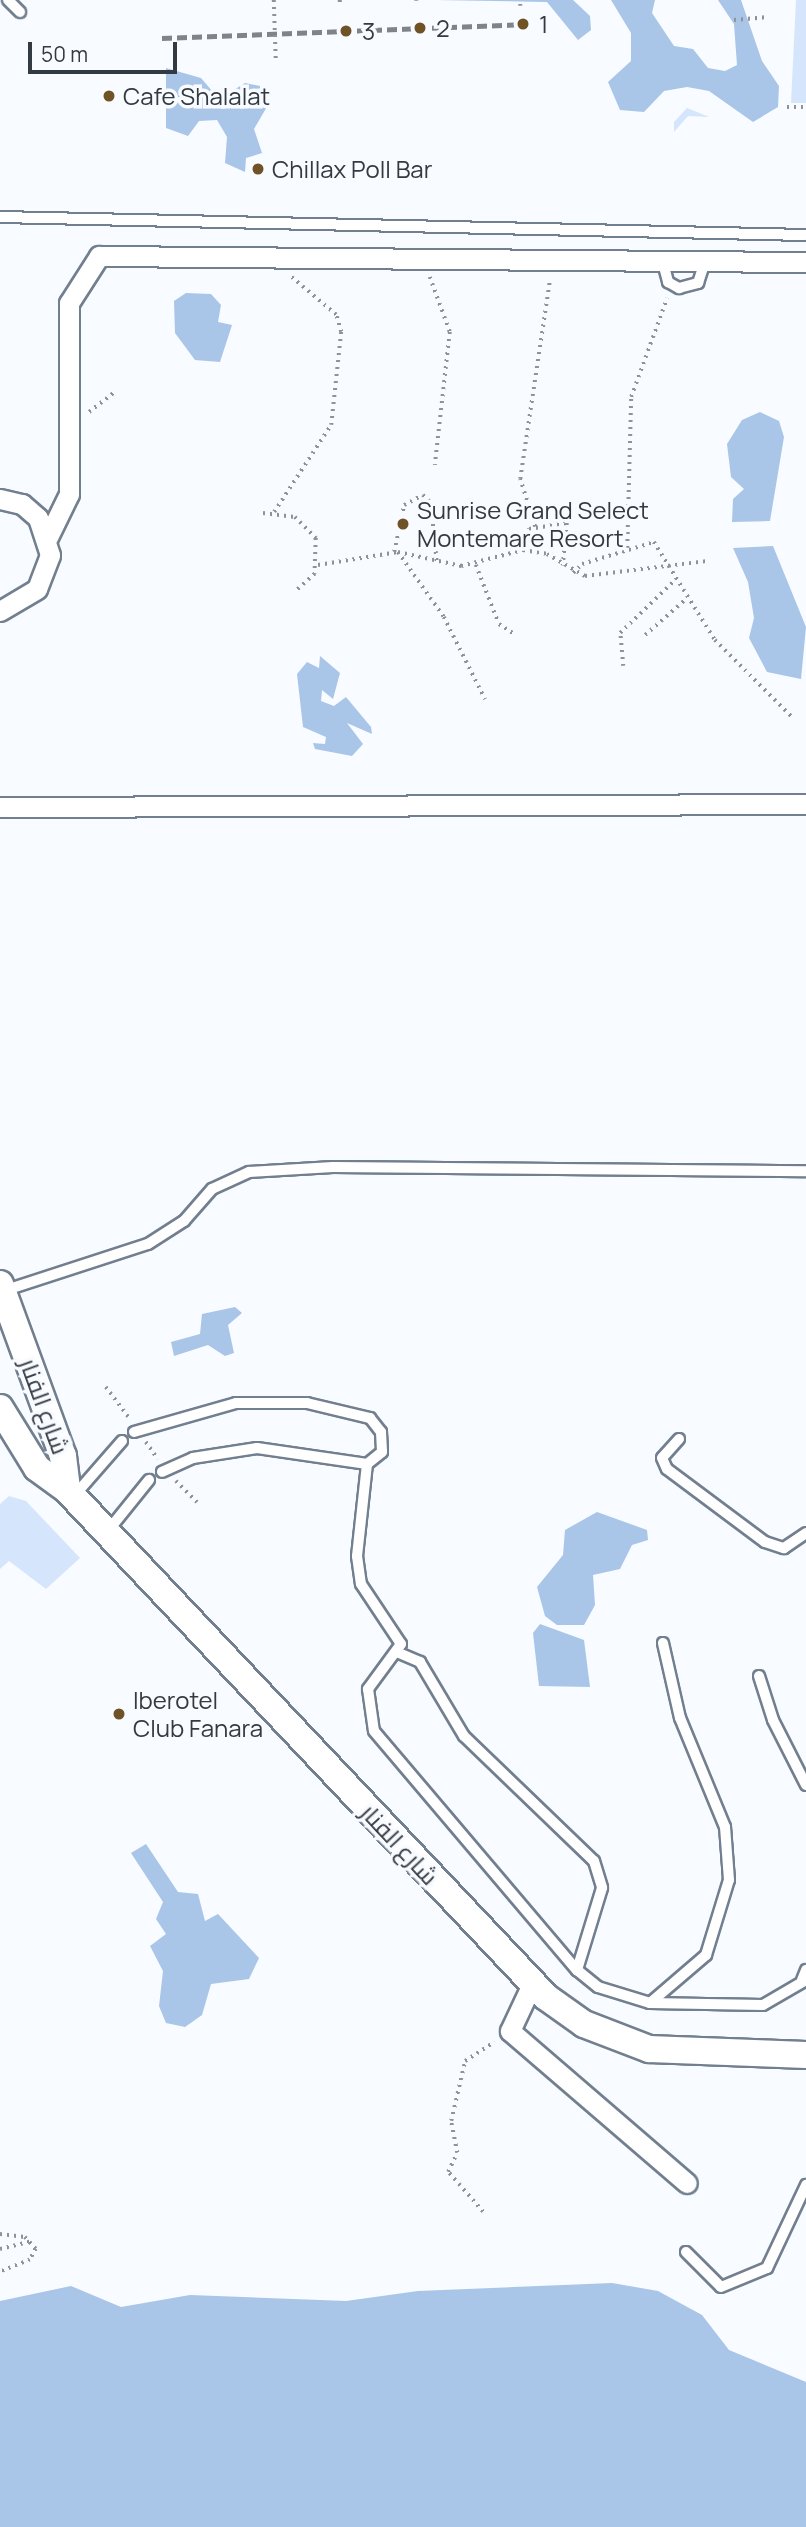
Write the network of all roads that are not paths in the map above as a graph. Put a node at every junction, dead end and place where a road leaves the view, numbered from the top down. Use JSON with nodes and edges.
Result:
{"nodes":[{"id":1,"x":8,"y":0,"type":"edge"},
{"id":2,"x":20,"y":12,"type":"dead end"},
{"id":3,"x":0,"y":217,"type":"edge"},
{"id":4,"x":806,"y":235,"type":"edge"},
{"id":5,"x":806,"y":262,"type":"edge"},
{"id":6,"x":663,"y":263,"type":"junction"},
{"id":7,"x":704,"y":265,"type":"junction"},
{"id":8,"x":0,"y":499,"type":"edge"},
{"id":9,"x":48,"y":537,"type":"junction"},
{"id":10,"x":0,"y":611,"type":"edge"},
{"id":11,"x":806,"y":804,"type":"edge"},
{"id":12,"x":0,"y":807,"type":"edge"},
{"id":13,"x":806,"y":1171,"type":"edge"},
{"id":14,"x":1,"y":1288,"type":"edge"},
{"id":15,"x":0,"y":1408,"type":"edge"},
{"id":16,"x":136,"y":1431,"type":"road end"},
{"id":17,"x":679,"y":1439,"type":"dead end"},
{"id":18,"x":122,"y":1441,"type":"dead end"},
{"id":19,"x":367,"y":1464,"type":"junction"},
{"id":20,"x":164,"y":1471,"type":"road end"},
{"id":21,"x":149,"y":1480,"type":"dead end"},
{"id":22,"x":70,"y":1493,"type":"junction"},
{"id":23,"x":107,"y":1532,"type":"junction"},
{"id":24,"x":806,"y":1533,"type":"edge"},
{"id":25,"x":663,"y":1643,"type":"dead end"},
{"id":26,"x":399,"y":1653,"type":"junction"},
{"id":27,"x":759,"y":1676,"type":"dead end"},
{"id":28,"x":806,"y":1785,"type":"edge"},
{"id":29,"x":578,"y":1970,"type":"junction"},
{"id":30,"x":805,"y":1977,"type":"edge"},
{"id":31,"x":532,"y":1984,"type":"junction"},
{"id":32,"x":650,"y":2003,"type":"junction"},
{"id":33,"x":806,"y":2055,"type":"edge"},
{"id":34,"x":687,"y":2183,"type":"dead end"},
{"id":35,"x":806,"y":2185,"type":"edge"},
{"id":36,"x":686,"y":2252,"type":"dead end"}],
"edges":[{"from":1,"to":2,"type":"lane"},
{"from":3,"to":4,"type":"lane"},
{"from":5,"to":7,"type":"street"},
{"from":6,"to":7,"type":"street"},
{"from":6,"to":7,"type":"lane"},
{"from":6,"to":9,"type":"street"},
{"from":8,"to":9,"type":"street"},
{"from":9,"to":10,"type":"street"},
{"from":11,"to":12,"type":"street"},
{"from":13,"to":14,"type":"lane"},
{"from":14,"to":22,"type":"street","name":"شارع الفنار"},
{"from":15,"to":22,"type":"street","name":"شارع الفنار"},
{"from":16,"to":19,"type":"lane"},
{"from":17,"to":24,"type":"lane"},
{"from":18,"to":22,"type":"lane"},
{"from":19,"to":20,"type":"lane"},
{"from":19,"to":26,"type":"lane"},
{"from":21,"to":23,"type":"lane"},
{"from":22,"to":23,"type":"street","name":"شارع الفنار"},
{"from":23,"to":31,"type":"street","name":"شارع الفنار"},
{"from":25,"to":32,"type":"lane"},
{"from":26,"to":29,"type":"lane"},
{"from":26,"to":29,"type":"lane"},
{"from":27,"to":28,"type":"lane"},
{"from":29,"to":32,"type":"lane"},
{"from":30,"to":32,"type":"lane"},
{"from":31,"to":33,"type":"street","name":"شارع الفنار"},
{"from":31,"to":34,"type":"street"},
{"from":35,"to":36,"type":"lane"}]}
